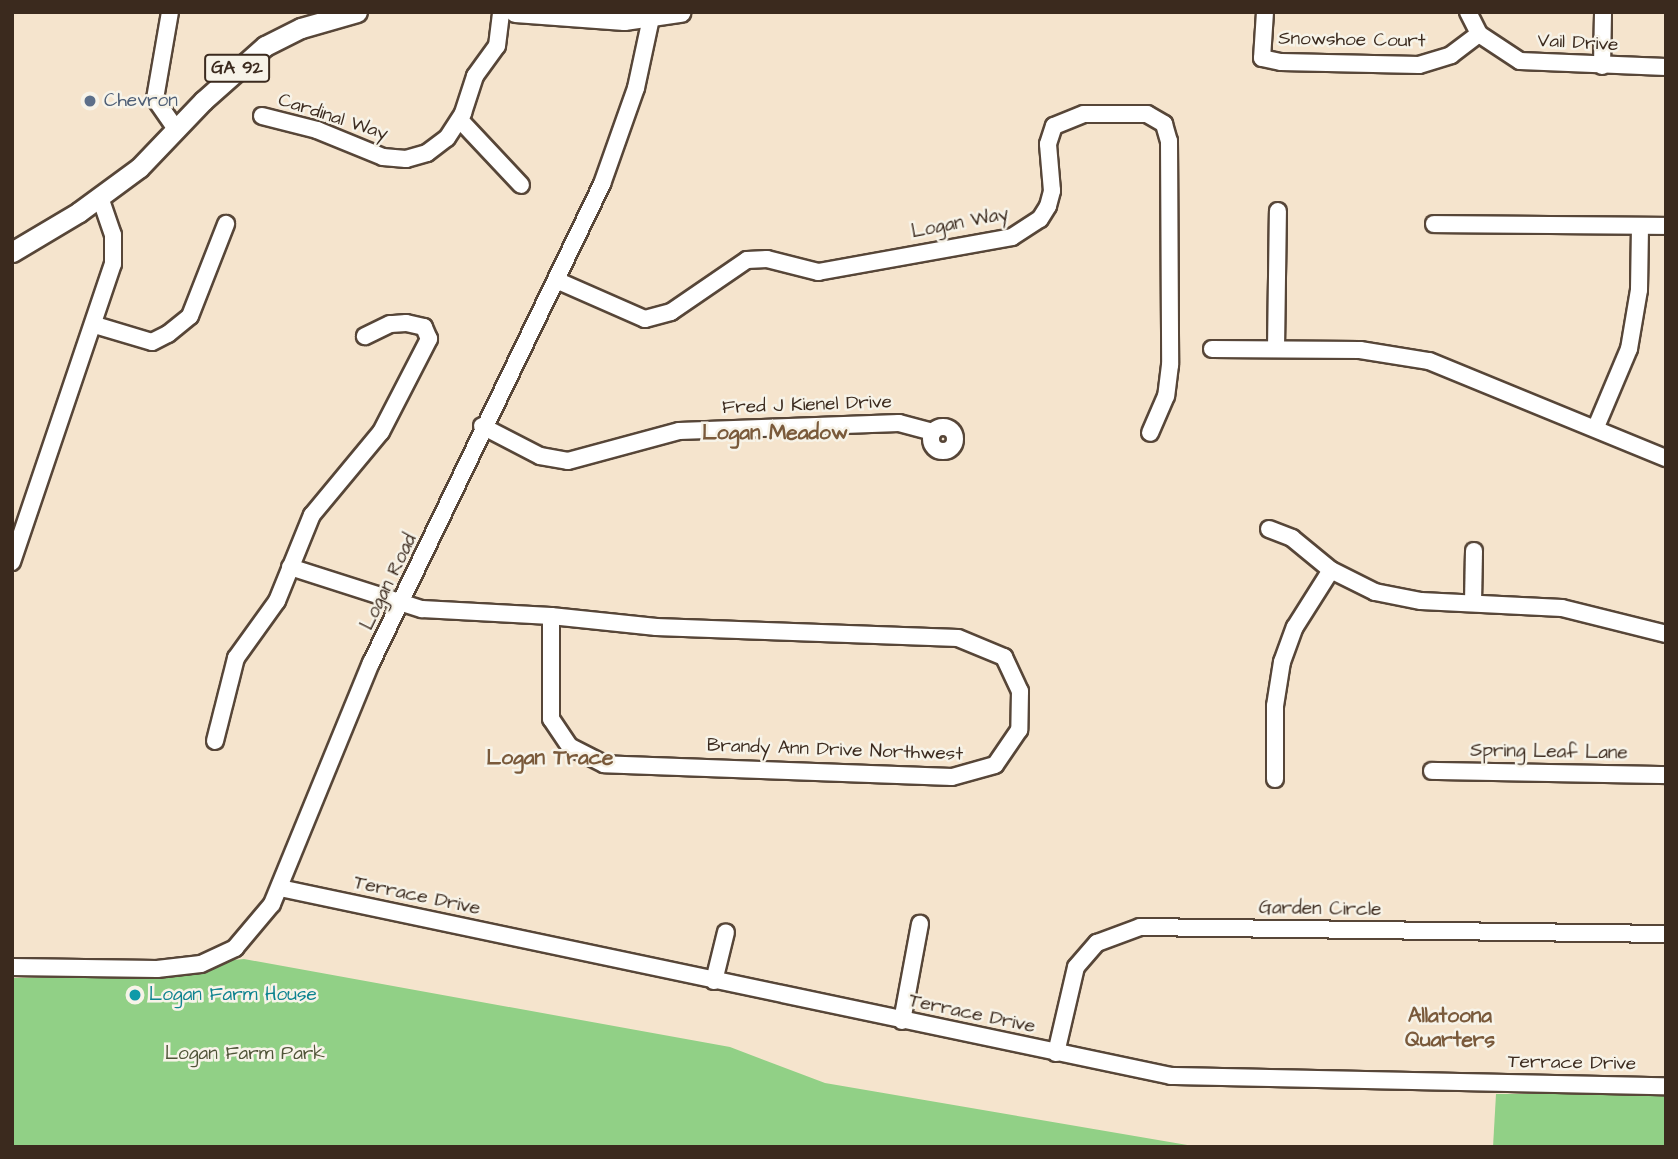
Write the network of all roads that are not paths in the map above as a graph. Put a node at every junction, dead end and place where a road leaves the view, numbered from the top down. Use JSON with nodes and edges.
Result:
{"nodes":[{"id":1,"x":170,"y":12,"type":"edge"},
{"id":2,"x":357,"y":12,"type":"edge"},
{"id":3,"x":502,"y":12,"type":"edge"},
{"id":4,"x":515,"y":12,"type":"edge"},
{"id":5,"x":680,"y":12,"type":"edge"},
{"id":6,"x":1265,"y":12,"type":"edge"},
{"id":7,"x":1468,"y":12,"type":"edge"},
{"id":8,"x":1603,"y":12,"type":"edge"},
{"id":9,"x":651,"y":18,"type":"junction"},
{"id":10,"x":1479,"y":33,"type":"junction"},
{"id":11,"x":1602,"y":66,"type":"junction"},
{"id":12,"x":1666,"y":67,"type":"edge"},
{"id":13,"x":262,"y":116,"type":"dead end"},
{"id":14,"x":460,"y":120,"type":"junction"},
{"id":15,"x":176,"y":129,"type":"junction"},
{"id":16,"x":521,"y":186,"type":"dead end"},
{"id":17,"x":100,"y":198,"type":"junction"},
{"id":18,"x":1278,"y":211,"type":"dead end"},
{"id":19,"x":226,"y":224,"type":"dead end"},
{"id":20,"x":1434,"y":224,"type":"dead end"},
{"id":21,"x":1640,"y":226,"type":"junction"},
{"id":22,"x":1666,"y":226,"type":"edge"},
{"id":23,"x":12,"y":252,"type":"edge"},
{"id":24,"x":556,"y":280,"type":"junction"},
{"id":25,"x":95,"y":325,"type":"junction"},
{"id":26,"x":365,"y":336,"type":"dead end"},
{"id":27,"x":1212,"y":349,"type":"dead end"},
{"id":28,"x":1276,"y":349,"type":"junction"},
{"id":29,"x":482,"y":426,"type":"junction"},
{"id":30,"x":1596,"y":428,"type":"junction"},
{"id":31,"x":933,"y":432,"type":"dead end"},
{"id":32,"x":1150,"y":433,"type":"dead end"},
{"id":33,"x":1666,"y":458,"type":"edge"},
{"id":34,"x":1269,"y":529,"type":"dead end"},
{"id":35,"x":1474,"y":551,"type":"dead end"},
{"id":36,"x":12,"y":562,"type":"edge"},
{"id":37,"x":290,"y":567,"type":"junction"},
{"id":38,"x":1331,"y":570,"type":"junction"},
{"id":39,"x":1473,"y":603,"type":"junction"},
{"id":40,"x":401,"y":604,"type":"junction"},
{"id":41,"x":551,"y":616,"type":"junction"},
{"id":42,"x":1666,"y":634,"type":"edge"},
{"id":43,"x":215,"y":741,"type":"dead end"},
{"id":44,"x":1432,"y":771,"type":"dead end"},
{"id":45,"x":1666,"y":775,"type":"edge"},
{"id":46,"x":1275,"y":779,"type":"dead end"},
{"id":47,"x":280,"y":888,"type":"junction"},
{"id":48,"x":920,"y":924,"type":"dead end"},
{"id":49,"x":726,"y":932,"type":"dead end"},
{"id":50,"x":1666,"y":934,"type":"edge"},
{"id":51,"x":12,"y":967,"type":"edge"},
{"id":52,"x":715,"y":981,"type":"junction"},
{"id":53,"x":902,"y":1021,"type":"junction"},
{"id":54,"x":1056,"y":1053,"type":"junction"},
{"id":55,"x":1666,"y":1086,"type":"edge"}],
"edges":[{"from":1,"to":15,"type":"street"},
{"from":2,"to":15,"type":"main road","number":"GA 92"},
{"from":3,"to":14,"type":"street","name":"Cardinal Way"},
{"from":4,"to":9,"type":"main road"},
{"from":5,"to":9,"type":"main road"},
{"from":6,"to":10,"type":"street","name":"Snowshoe Court"},
{"from":7,"to":10,"type":"street","name":"Vail Drive"},
{"from":8,"to":11,"type":"street"},
{"from":9,"to":24,"type":"street","name":"Logan Road"},
{"from":10,"to":11,"type":"street","name":"Vail Drive"},
{"from":11,"to":12,"type":"street","name":"Vail Drive"},
{"from":13,"to":14,"type":"street","name":"Cardinal Way"},
{"from":14,"to":16,"type":"street"},
{"from":15,"to":17,"type":"main road","number":"GA 92"},
{"from":17,"to":23,"type":"main road","number":"GA 92"},
{"from":17,"to":25,"type":"street"},
{"from":18,"to":28,"type":"street"},
{"from":19,"to":25,"type":"street"},
{"from":20,"to":21,"type":"street"},
{"from":21,"to":22,"type":"street"},
{"from":21,"to":30,"type":"street"},
{"from":24,"to":29,"type":"street","name":"Logan Road"},
{"from":24,"to":32,"type":"street","name":"Logan Way"},
{"from":25,"to":36,"type":"street"},
{"from":26,"to":37,"type":"street"},
{"from":27,"to":28,"type":"street"},
{"from":28,"to":30,"type":"street"},
{"from":29,"to":31,"type":"street","name":"Fred J Kienel Drive"},
{"from":29,"to":40,"type":"street","name":"Logan Road"},
{"from":30,"to":33,"type":"street"},
{"from":34,"to":38,"type":"street"},
{"from":35,"to":39,"type":"street"},
{"from":37,"to":40,"type":"street","name":"Brandy Ann Drive Northwest"},
{"from":37,"to":43,"type":"street"},
{"from":38,"to":39,"type":"street"},
{"from":38,"to":46,"type":"street"},
{"from":39,"to":42,"type":"street"},
{"from":40,"to":41,"type":"street","name":"Brandy Ann Drive Northwest"},
{"from":40,"to":47,"type":"street","name":"Logan Road"},
{"from":41,"to":41,"type":"street","name":"Brandy Ann Drive Northwest"},
{"from":44,"to":45,"type":"street","name":"Spring Leaf Lane"},
{"from":47,"to":51,"type":"street","name":"Logan Road"},
{"from":47,"to":52,"type":"street","name":"Terrace Drive"},
{"from":48,"to":53,"type":"street"},
{"from":49,"to":52,"type":"street"},
{"from":50,"to":54,"type":"street","name":"Garden Circle"},
{"from":52,"to":53,"type":"street","name":"Terrace Drive"},
{"from":53,"to":54,"type":"street","name":"Terrace Drive"},
{"from":54,"to":55,"type":"street","name":"Terrace Drive"}]}
